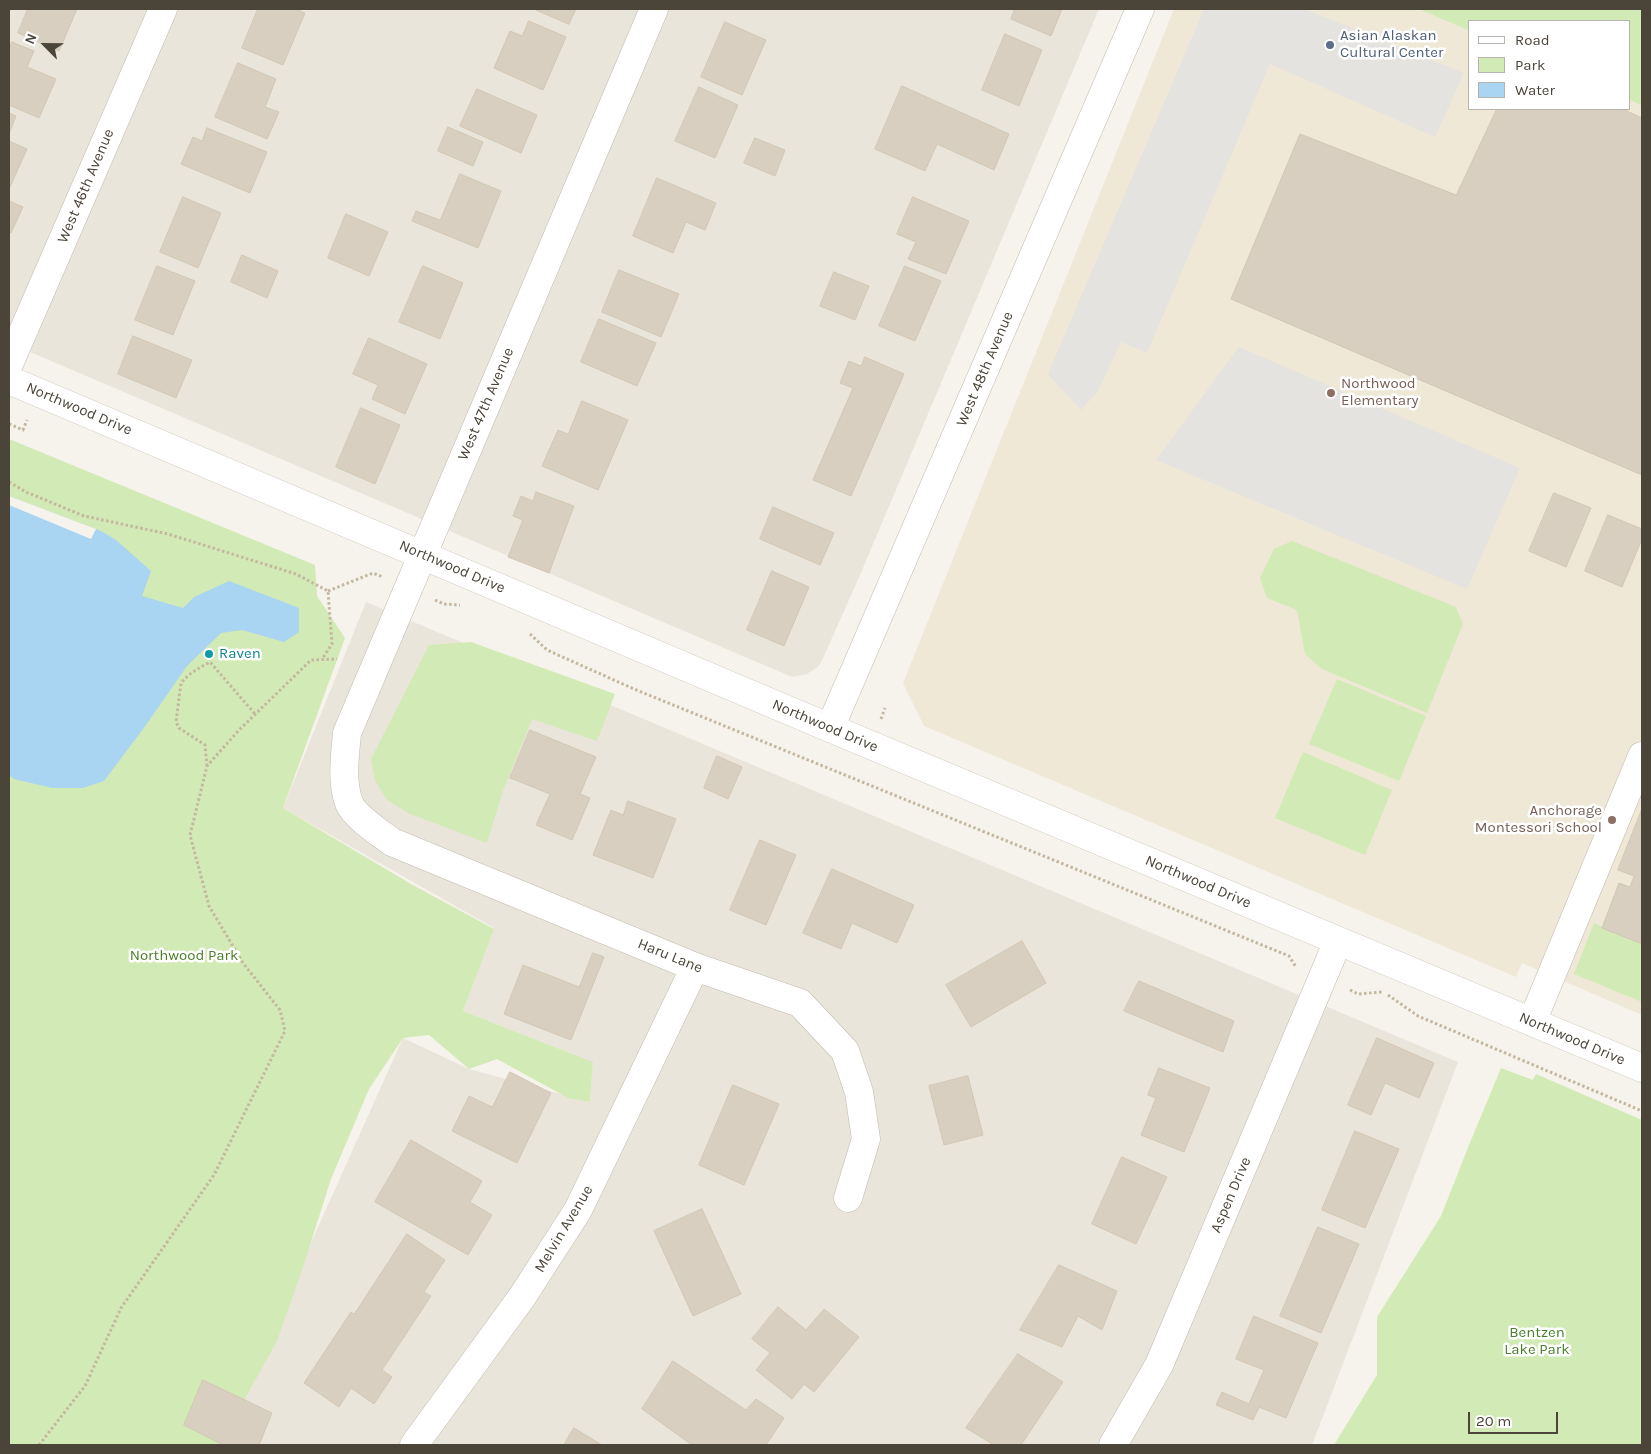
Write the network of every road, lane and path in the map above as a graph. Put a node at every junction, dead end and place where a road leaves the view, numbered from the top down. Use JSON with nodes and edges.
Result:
{"nodes":[{"id":1,"x":163,"y":9,"type":"edge"},
{"id":2,"x":654,"y":9,"type":"edge"},
{"id":3,"x":1140,"y":9,"type":"edge"},
{"id":4,"x":9,"y":364,"type":"edge"},
{"id":5,"x":9,"y":380,"type":"edge"},
{"id":6,"x":9,"y":482,"type":"edge"},
{"id":7,"x":422,"y":554,"type":"junction"},
{"id":8,"x":408,"y":588,"type":"junction"},
{"id":9,"x":328,"y":591,"type":"junction"},
{"id":10,"x":464,"y":605,"type":"dead end"},
{"id":11,"x":527,"y":632,"type":"dead end"},
{"id":12,"x":337,"y":659,"type":"dead end"},
{"id":13,"x":321,"y":660,"type":"junction"},
{"id":14,"x":255,"y":714,"type":"junction"},
{"id":15,"x":830,"y":728,"type":"junction"},
{"id":16,"x":1642,"y":756,"type":"edge"},
{"id":17,"x":207,"y":766,"type":"junction"},
{"id":18,"x":350,"y":804,"type":"joint"},
{"id":19,"x":1338,"y":941,"type":"junction"},
{"id":20,"x":696,"y":966,"type":"junction"},
{"id":21,"x":1322,"y":979,"type":"junction"},
{"id":22,"x":1532,"y":1022,"type":"junction"},
{"id":23,"x":1642,"y":1068,"type":"edge"},
{"id":24,"x":1642,"y":1111,"type":"edge"},
{"id":25,"x":848,"y":1198,"type":"dead end"},
{"id":26,"x":39,"y":1445,"type":"edge"},
{"id":27,"x":414,"y":1445,"type":"edge"},
{"id":28,"x":1113,"y":1445,"type":"edge"}],
"edges":[{"from":1,"to":4,"type":"street","name":"West 46th Avenue"},
{"from":2,"to":7,"type":"street","name":"West 47th Avenue"},
{"from":3,"to":15,"type":"street","name":"West 48th Avenue"},
{"from":5,"to":7,"type":"street","name":"Northwood Drive"},
{"from":6,"to":9,"type":"path"},
{"from":7,"to":8,"type":"street","name":"West 47th Avenue"},
{"from":7,"to":15,"type":"street","name":"Northwood Drive"},
{"from":8,"to":9,"type":"path"},
{"from":8,"to":10,"type":"path"},
{"from":8,"to":18,"type":"street","name":"West 47th Avenue"},
{"from":9,"to":13,"type":"path"},
{"from":11,"to":21,"type":"path"},
{"from":12,"to":13,"type":"path"},
{"from":13,"to":14,"type":"path"},
{"from":14,"to":17,"type":"path"},
{"from":14,"to":17,"type":"path"},
{"from":15,"to":19,"type":"street","name":"Northwood Drive"},
{"from":16,"to":22,"type":"street"},
{"from":17,"to":26,"type":"path"},
{"from":18,"to":20,"type":"street","name":"Haru Lane"},
{"from":19,"to":21,"type":"street","name":"Aspen Drive"},
{"from":19,"to":22,"type":"street","name":"Northwood Drive"},
{"from":20,"to":25,"type":"street","name":"Haru Lane"},
{"from":20,"to":27,"type":"street","name":"Melvin Avenue"},
{"from":21,"to":24,"type":"path"},
{"from":21,"to":28,"type":"street","name":"Aspen Drive"},
{"from":22,"to":23,"type":"street","name":"Northwood Drive"}]}
